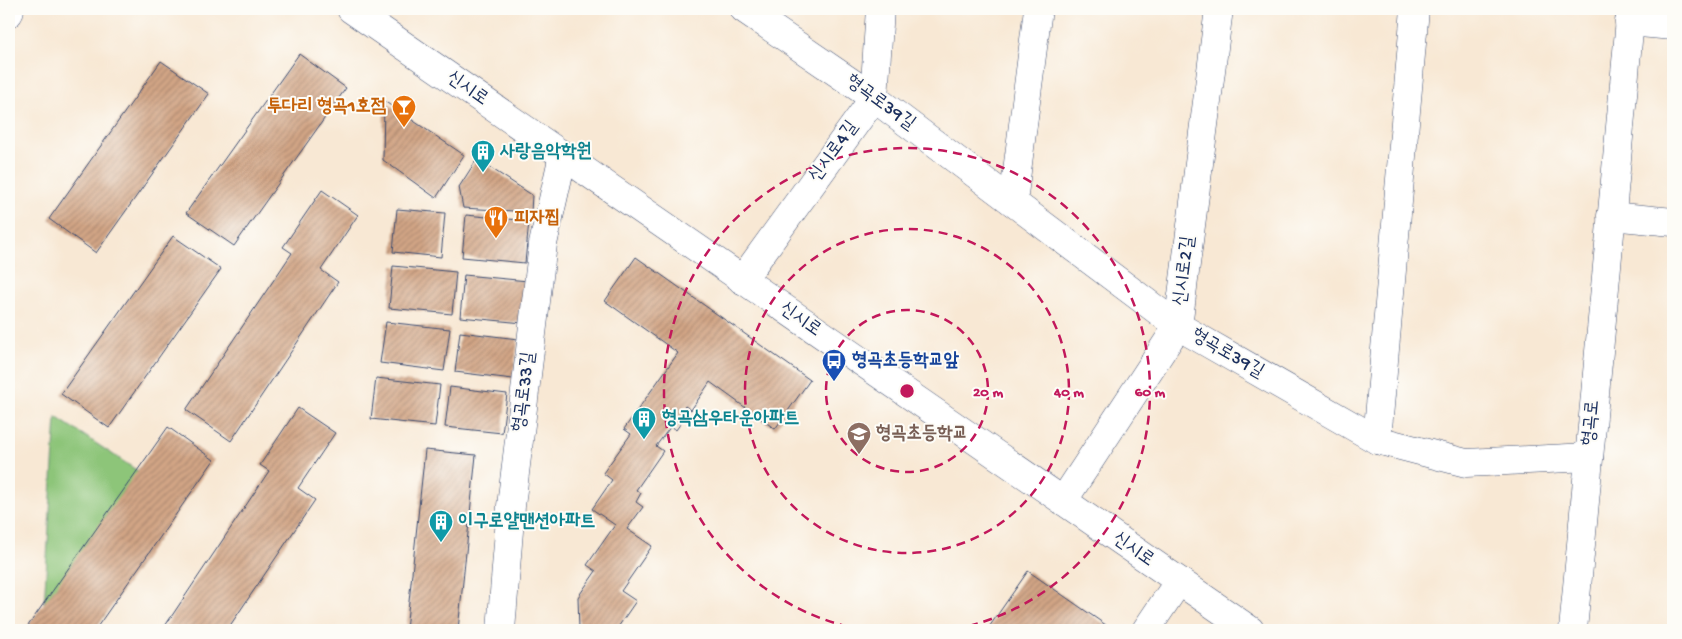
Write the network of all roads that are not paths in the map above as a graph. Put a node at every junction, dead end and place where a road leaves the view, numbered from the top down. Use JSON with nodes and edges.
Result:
{"nodes":[{"id":1,"x":10,"y":9,"type":"edge"},
{"id":2,"x":351,"y":9,"type":"edge"},
{"id":3,"x":744,"y":9,"type":"edge"},
{"id":4,"x":880,"y":9,"type":"edge"},
{"id":5,"x":1038,"y":9,"type":"edge"},
{"id":6,"x":1219,"y":9,"type":"edge"},
{"id":7,"x":1415,"y":9,"type":"edge"},
{"id":8,"x":9,"y":13,"type":"edge"},
{"id":9,"x":1630,"y":15,"type":"edge"},
{"id":10,"x":1673,"y":26,"type":"edge"},
{"id":11,"x":874,"y":98,"type":"junction"},
{"id":12,"x":563,"y":155,"type":"junction"},
{"id":13,"x":1013,"y":202,"type":"junction"},
{"id":14,"x":1611,"y":216,"type":"junction"},
{"id":15,"x":1673,"y":222,"type":"edge"},
{"id":16,"x":742,"y":280,"type":"junction"},
{"id":17,"x":1178,"y":326,"type":"junction"},
{"id":18,"x":1377,"y":440,"type":"junction"},
{"id":19,"x":1589,"y":457,"type":"junction"},
{"id":20,"x":1063,"y":501,"type":"junction"},
{"id":21,"x":1179,"y":581,"type":"junction"},
{"id":22,"x":501,"y":630,"type":"edge"},
{"id":23,"x":1146,"y":630,"type":"edge"},
{"id":24,"x":1250,"y":630,"type":"edge"},
{"id":25,"x":1573,"y":630,"type":"edge"}],
"edges":[{"from":1,"to":8,"type":"street"},
{"from":2,"to":12,"type":"street","name":"신시로"},
{"from":3,"to":11,"type":"street","name":"형곡로39길"},
{"from":4,"to":11,"type":"street"},
{"from":5,"to":13,"type":"street"},
{"from":6,"to":17,"type":"street","name":"신시로2길"},
{"from":7,"to":18,"type":"street"},
{"from":9,"to":10,"type":"street","name":"형곡로"},
{"from":9,"to":14,"type":"street","name":"형곡로"},
{"from":11,"to":13,"type":"street","name":"형곡로39길"},
{"from":11,"to":16,"type":"street","name":"신시로4길"},
{"from":12,"to":16,"type":"street","name":"신시로"},
{"from":12,"to":22,"type":"street","name":"형곡로33길"},
{"from":13,"to":17,"type":"street","name":"형곡로39길"},
{"from":14,"to":15,"type":"street"},
{"from":14,"to":19,"type":"street","name":"형곡로"},
{"from":16,"to":20,"type":"street","name":"신시로"},
{"from":17,"to":18,"type":"street","name":"형곡로39길"},
{"from":17,"to":20,"type":"street","name":"신시로2길"},
{"from":18,"to":19,"type":"street","name":"형곡로39길"},
{"from":19,"to":25,"type":"street","name":"형곡로"},
{"from":20,"to":21,"type":"street","name":"신시로"},
{"from":21,"to":23,"type":"street"},
{"from":21,"to":24,"type":"street","name":"신시로"}]}
